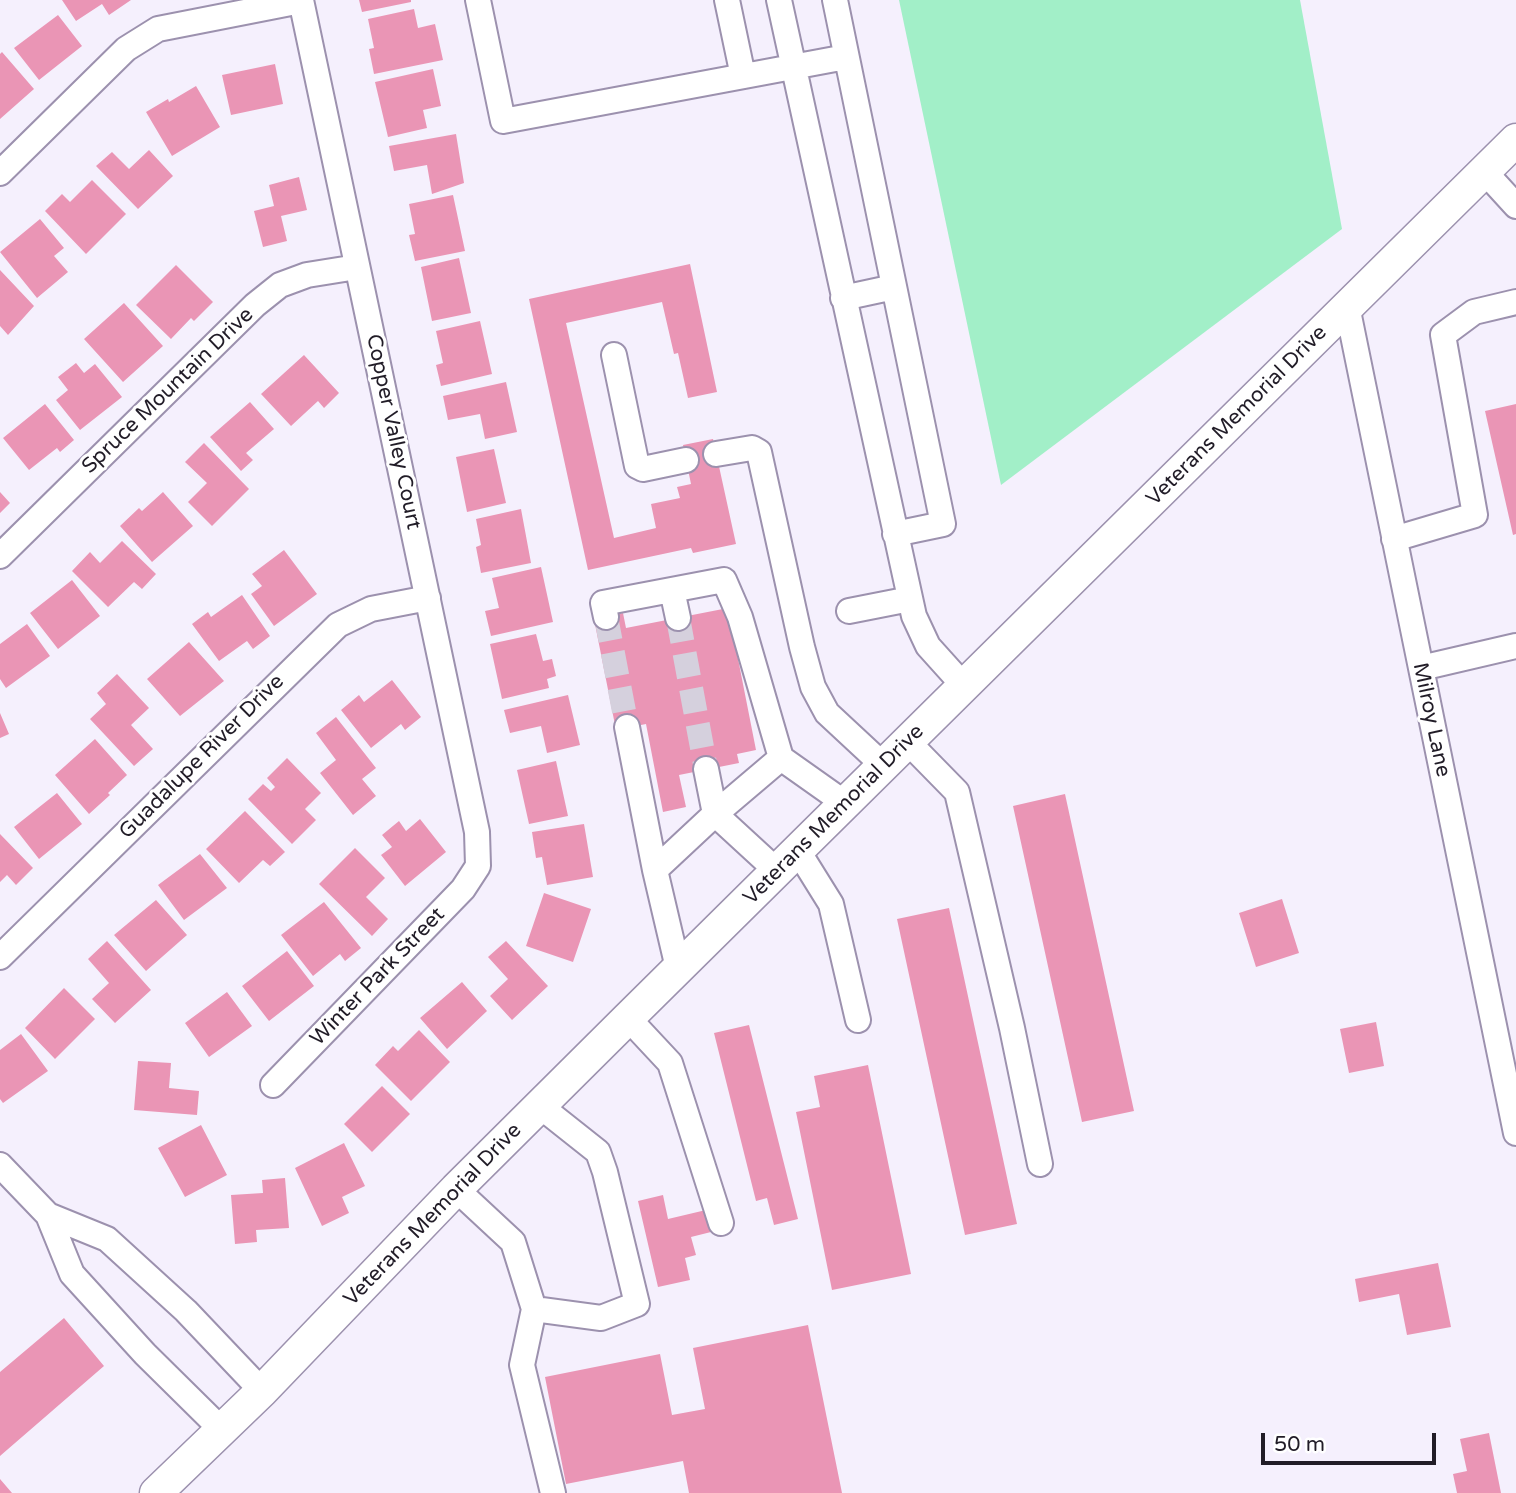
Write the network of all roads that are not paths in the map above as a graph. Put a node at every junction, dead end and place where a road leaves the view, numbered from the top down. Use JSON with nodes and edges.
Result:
{"nodes":[{"id":1,"x":301,"y":0,"type":"edge"},
{"id":2,"x":478,"y":0,"type":"edge"},
{"id":3,"x":727,"y":0,"type":"edge"},
{"id":4,"x":779,"y":0,"type":"edge"},
{"id":5,"x":835,"y":0,"type":"edge"},
{"id":6,"x":846,"y":57,"type":"junction"},
{"id":7,"x":793,"y":66,"type":"junction"},
{"id":8,"x":743,"y":76,"type":"junction"},
{"id":9,"x":1516,"y":140,"type":"edge"},
{"id":10,"x":1484,"y":171,"type":"junction"},
{"id":11,"x":0,"y":173,"type":"edge"},
{"id":12,"x":1516,"y":206,"type":"edge"},
{"id":13,"x":357,"y":267,"type":"junction"},
{"id":14,"x":894,"y":287,"type":"junction"},
{"id":15,"x":843,"y":298,"type":"junction"},
{"id":16,"x":1516,"y":302,"type":"edge"},
{"id":17,"x":1347,"y":306,"type":"junction"},
{"id":18,"x":614,"y":355,"type":"dead end"},
{"id":19,"x":716,"y":454,"type":"dead end"},
{"id":20,"x":686,"y":460,"type":"dead end"},
{"id":21,"x":895,"y":534,"type":"junction"},
{"id":22,"x":1394,"y":539,"type":"junction"},
{"id":23,"x":0,"y":556,"type":"edge"},
{"id":24,"x":672,"y":590,"type":"junction"},
{"id":25,"x":428,"y":598,"type":"junction"},
{"id":26,"x":910,"y":599,"type":"junction"},
{"id":27,"x":605,"y":610,"type":"dead end"},
{"id":28,"x":849,"y":611,"type":"dead end"},
{"id":29,"x":678,"y":618,"type":"tunnel mouth"},
{"id":30,"x":1516,"y":646,"type":"edge"},
{"id":31,"x":1421,"y":668,"type":"junction"},
{"id":32,"x":964,"y":686,"type":"junction"},
{"id":33,"x":628,"y":727,"type":"tunnel mouth"},
{"id":34,"x":908,"y":742,"type":"junction"},
{"id":35,"x":781,"y":758,"type":"junction"},
{"id":36,"x":884,"y":766,"type":"junction"},
{"id":37,"x":706,"y":769,"type":"tunnel mouth"},
{"id":38,"x":846,"y":804,"type":"junction"},
{"id":39,"x":715,"y":814,"type":"junction"},
{"id":40,"x":788,"y":861,"type":"junction"},
{"id":41,"x":478,"y":866,"type":"joint"},
{"id":42,"x":654,"y":870,"type":"junction"},
{"id":43,"x":0,"y":957,"type":"edge"},
{"id":44,"x":678,"y":968,"type":"junction"},
{"id":45,"x":628,"y":1018,"type":"junction"},
{"id":46,"x":858,"y":1020,"type":"dead end"},
{"id":47,"x":273,"y":1085,"type":"dead end"},
{"id":48,"x":540,"y":1106,"type":"junction"},
{"id":49,"x":1515,"y":1127,"type":"edge"},
{"id":50,"x":1040,"y":1164,"type":"dead end"},
{"id":51,"x":0,"y":1165,"type":"edge"},
{"id":52,"x":456,"y":1189,"type":"junction"},
{"id":53,"x":48,"y":1215,"type":"junction"},
{"id":54,"x":721,"y":1223,"type":"dead end"},
{"id":55,"x":534,"y":1309,"type":"junction"},
{"id":56,"x":262,"y":1391,"type":"junction"},
{"id":57,"x":222,"y":1430,"type":"junction"},
{"id":58,"x":156,"y":1493,"type":"edge"},
{"id":59,"x":553,"y":1493,"type":"edge"}],
"edges":[{"from":1,"to":11,"type":"street"},
{"from":1,"to":13,"type":"street","name":"Copper Valley Court"},
{"from":2,"to":8,"type":"street"},
{"from":3,"to":8,"type":"street"},
{"from":4,"to":7,"type":"street"},
{"from":5,"to":6,"type":"street"},
{"from":6,"to":7,"type":"street"},
{"from":6,"to":14,"type":"street"},
{"from":7,"to":8,"type":"street"},
{"from":7,"to":15,"type":"street"},
{"from":9,"to":10,"type":"main road","name":"Veterans Memorial Drive"},
{"from":10,"to":12,"type":"street"},
{"from":10,"to":17,"type":"main road","name":"Veterans Memorial Drive"},
{"from":13,"to":23,"type":"street","name":"Spruce Mountain Drive"},
{"from":13,"to":25,"type":"street","name":"Copper Valley Court"},
{"from":14,"to":15,"type":"street"},
{"from":14,"to":21,"type":"street"},
{"from":15,"to":21,"type":"street"},
{"from":16,"to":22,"type":"street"},
{"from":17,"to":22,"type":"street","name":"Milroy Lane"},
{"from":17,"to":32,"type":"main road","name":"Veterans Memorial Drive"},
{"from":18,"to":20,"type":"street"},
{"from":19,"to":36,"type":"street"},
{"from":21,"to":26,"type":"street"},
{"from":22,"to":31,"type":"street","name":"Milroy Lane"},
{"from":24,"to":27,"type":"street"},
{"from":24,"to":29,"type":"street"},
{"from":24,"to":35,"type":"street"},
{"from":25,"to":41,"type":"street","name":"Copper Valley Court"},
{"from":25,"to":43,"type":"street","name":"Guadalupe River Drive"},
{"from":26,"to":28,"type":"street"},
{"from":26,"to":32,"type":"street"},
{"from":30,"to":31,"type":"street"},
{"from":31,"to":49,"type":"street","name":"Milroy Lane"},
{"from":32,"to":34,"type":"main road","name":"Veterans Memorial Drive"},
{"from":33,"to":42,"type":"street"},
{"from":34,"to":36,"type":"main road","name":"Veterans Memorial Drive"},
{"from":34,"to":50,"type":"street"},
{"from":35,"to":38,"type":"street"},
{"from":35,"to":39,"type":"street"},
{"from":36,"to":38,"type":"main road","name":"Veterans Memorial Drive"},
{"from":37,"to":39,"type":"street"},
{"from":38,"to":40,"type":"main road","name":"Veterans Memorial Drive"},
{"from":39,"to":40,"type":"street"},
{"from":39,"to":42,"type":"street"},
{"from":40,"to":44,"type":"main road","name":"Veterans Memorial Drive"},
{"from":40,"to":46,"type":"street"},
{"from":41,"to":47,"type":"street","name":"Winter Park Street"},
{"from":42,"to":44,"type":"street"},
{"from":44,"to":45,"type":"main road","name":"Veterans Memorial Drive"},
{"from":45,"to":48,"type":"main road","name":"Veterans Memorial Drive"},
{"from":45,"to":54,"type":"street"},
{"from":48,"to":52,"type":"main road","name":"Veterans Memorial Drive"},
{"from":48,"to":55,"type":"street"},
{"from":51,"to":53,"type":"street"},
{"from":52,"to":55,"type":"street"},
{"from":52,"to":56,"type":"main road","name":"Veterans Memorial Drive"},
{"from":53,"to":56,"type":"street"},
{"from":53,"to":57,"type":"street"},
{"from":55,"to":59,"type":"street"},
{"from":56,"to":57,"type":"main road","name":"Veterans Memorial Drive"},
{"from":57,"to":58,"type":"main road","name":"Veterans Memorial Drive"}]}
